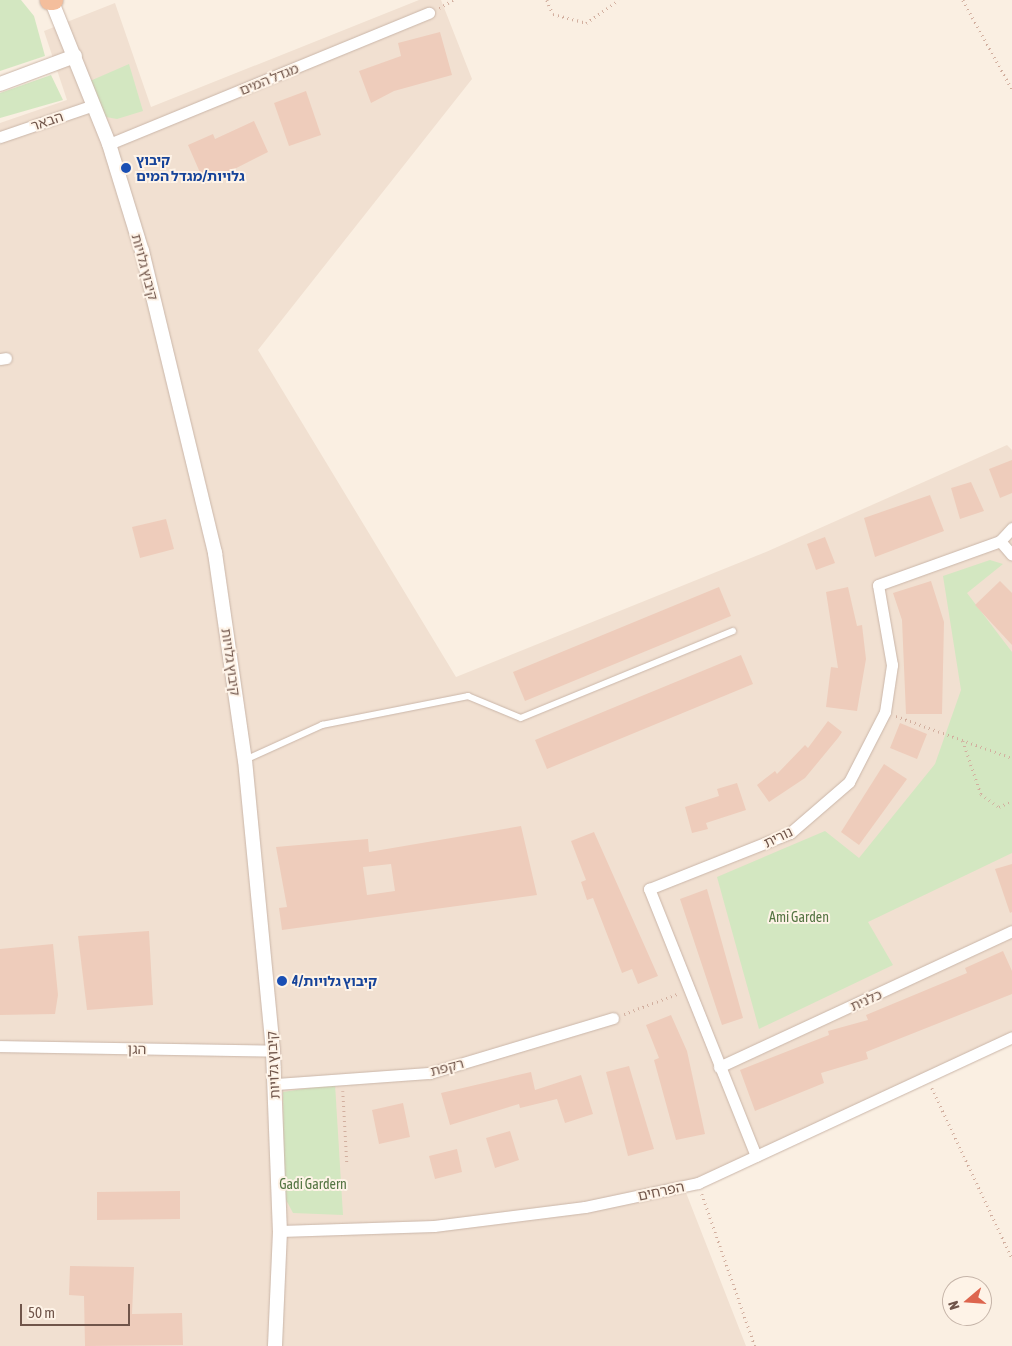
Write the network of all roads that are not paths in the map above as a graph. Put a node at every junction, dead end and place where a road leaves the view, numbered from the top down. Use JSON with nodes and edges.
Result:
{"nodes":[{"id":1,"x":51,"y":1,"type":"edge"},
{"id":2,"x":429,"y":13,"type":"dead end"},
{"id":3,"x":74,"y":56,"type":"junction"},
{"id":4,"x":0,"y":84,"type":"edge"},
{"id":5,"x":94,"y":105,"type":"junction"},
{"id":6,"x":0,"y":137,"type":"edge"},
{"id":7,"x":109,"y":144,"type":"junction"},
{"id":8,"x":1012,"y":528,"type":"edge"},
{"id":9,"x":1000,"y":541,"type":"junction"},
{"id":10,"x":1012,"y":555,"type":"edge"},
{"id":11,"x":733,"y":631,"type":"dead end"},
{"id":12,"x":245,"y":760,"type":"junction"},
{"id":13,"x":1012,"y":932,"type":"edge"},
{"id":14,"x":613,"y":1018,"type":"road end"},
{"id":15,"x":1012,"y":1037,"type":"edge"},
{"id":16,"x":0,"y":1046,"type":"edge"},
{"id":17,"x":273,"y":1051,"type":"junction"},
{"id":18,"x":719,"y":1067,"type":"junction"},
{"id":19,"x":275,"y":1084,"type":"junction"},
{"id":20,"x":756,"y":1156,"type":"junction"},
{"id":21,"x":280,"y":1231,"type":"junction"},
{"id":22,"x":275,"y":1346,"type":"edge"}],
"edges":[{"from":1,"to":3,"type":"street","name":"קיבוץ גלויות"},
{"from":2,"to":7,"type":"street","name":"מגדל המים"},
{"from":3,"to":4,"type":"street"},
{"from":3,"to":5,"type":"street","name":"קיבוץ גלויות"},
{"from":5,"to":6,"type":"street","name":"הבאר"},
{"from":5,"to":7,"type":"street","name":"קיבוץ גלויות"},
{"from":7,"to":12,"type":"street","name":"קיבוץ גלויות"},
{"from":8,"to":9,"type":"street","name":"נורית"},
{"from":9,"to":10,"type":"street"},
{"from":9,"to":18,"type":"street","name":"נורית"},
{"from":11,"to":12,"type":"lane"},
{"from":12,"to":17,"type":"street","name":"קיבוץ גלויות"},
{"from":13,"to":18,"type":"street","name":"כלנית"},
{"from":14,"to":19,"type":"street","name":"רקפת"},
{"from":15,"to":20,"type":"street","name":"הפרחים"},
{"from":16,"to":17,"type":"street","name":"הגן"},
{"from":17,"to":19,"type":"street","name":"קיבוץ גלויות"},
{"from":18,"to":20,"type":"street","name":"נורית"},
{"from":19,"to":21,"type":"street","name":"קיבוץ גלויות"},
{"from":20,"to":21,"type":"street","name":"הפרחים"},
{"from":21,"to":22,"type":"street","name":"קיבוץ גלויות"}]}
